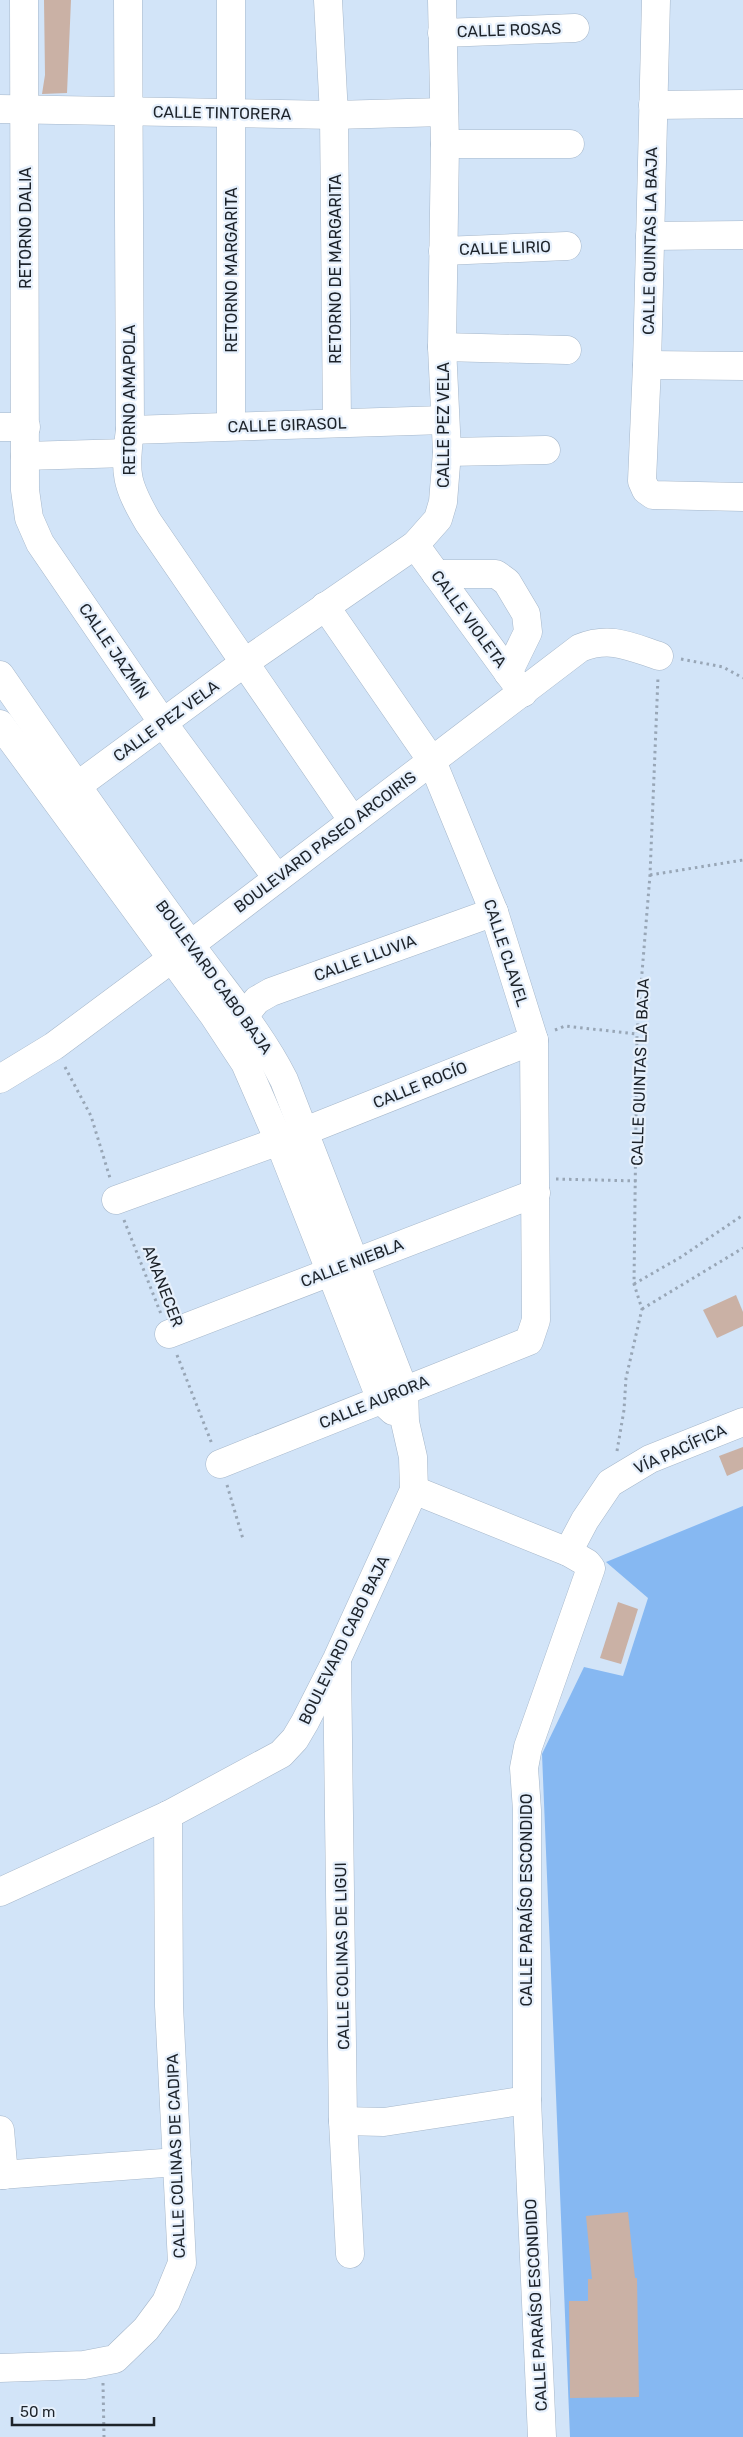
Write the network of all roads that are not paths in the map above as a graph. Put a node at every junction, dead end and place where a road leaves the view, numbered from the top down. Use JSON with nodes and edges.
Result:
{"nodes":[{"id":1,"x":24,"y":0,"type":"edge"},
{"id":2,"x":128,"y":0,"type":"edge"},
{"id":3,"x":231,"y":0,"type":"edge"},
{"id":4,"x":328,"y":0,"type":"edge"},
{"id":5,"x":442,"y":0,"type":"edge"},
{"id":6,"x":656,"y":0,"type":"edge"},
{"id":7,"x":575,"y":28,"type":"dead end"},
{"id":8,"x":442,"y":33,"type":"junction"},
{"id":9,"x":743,"y":104,"type":"edge"},
{"id":10,"x":653,"y":106,"type":"junction"},
{"id":11,"x":12,"y":109,"type":"edge"},
{"id":12,"x":129,"y":111,"type":"junction"},
{"id":13,"x":444,"y":112,"type":"junction"},
{"id":14,"x":231,"y":113,"type":"junction"},
{"id":15,"x":334,"y":115,"type":"junction"},
{"id":16,"x":445,"y":144,"type":"junction"},
{"id":17,"x":570,"y":144,"type":"dead end"},
{"id":18,"x":743,"y":235,"type":"edge"},
{"id":19,"x":650,"y":236,"type":"junction"},
{"id":20,"x":567,"y":246,"type":"dead end"},
{"id":21,"x":443,"y":251,"type":"junction"},
{"id":22,"x":442,"y":347,"type":"junction"},
{"id":23,"x":567,"y":350,"type":"dead end"},
{"id":24,"x":647,"y":365,"type":"junction"},
{"id":25,"x":743,"y":366,"type":"edge"},
{"id":26,"x":444,"y":420,"type":"junction"},
{"id":27,"x":337,"y":423,"type":"junction"},
{"id":28,"x":230,"y":426,"type":"junction"},
{"id":29,"x":13,"y":427,"type":"edge"},
{"id":30,"x":128,"y":442,"type":"junction"},
{"id":31,"x":546,"y":450,"type":"dead end"},
{"id":32,"x":446,"y":452,"type":"junction"},
{"id":33,"x":25,"y":456,"type":"junction"},
{"id":34,"x":743,"y":497,"type":"edge"},
{"id":35,"x":415,"y":545,"type":"junction"},
{"id":36,"x":436,"y":574,"type":"junction"},
{"id":37,"x":325,"y":606,"type":"junction"},
{"id":38,"x":659,"y":656,"type":"road end"},
{"id":39,"x":244,"y":662,"type":"junction"},
{"id":40,"x":0,"y":675,"type":"edge"},
{"id":41,"x":516,"y":683,"type":"junction"},
{"id":42,"x":163,"y":723,"type":"junction"},
{"id":43,"x":0,"y":724,"type":"edge"},
{"id":44,"x":432,"y":761,"type":"junction"},
{"id":45,"x":60,"y":778,"type":"junction"},
{"id":46,"x":353,"y":821,"type":"junction"},
{"id":47,"x":277,"y":878,"type":"junction"},
{"id":48,"x":494,"y":912,"type":"junction"},
{"id":49,"x":181,"y":951,"type":"junction"},
{"id":50,"x":244,"y":1016,"type":"junction"},
{"id":51,"x":534,"y":1040,"type":"junction"},
{"id":52,"x":0,"y":1079,"type":"edge"},
{"id":53,"x":305,"y":1131,"type":"junction"},
{"id":54,"x":279,"y":1141,"type":"junction"},
{"id":55,"x":536,"y":1193,"type":"junction"},
{"id":56,"x":116,"y":1200,"type":"road end"},
{"id":57,"x":355,"y":1262,"type":"junction"},
{"id":58,"x":330,"y":1272,"type":"junction"},
{"id":59,"x":168,"y":1334,"type":"road end"},
{"id":60,"x":528,"y":1341,"type":"joint"},
{"id":61,"x":392,"y":1395,"type":"junction"},
{"id":62,"x":743,"y":1422,"type":"edge"},
{"id":63,"x":220,"y":1464,"type":"road end"},
{"id":64,"x":414,"y":1490,"type":"junction"},
{"id":65,"x":568,"y":1552,"type":"junction"},
{"id":66,"x":337,"y":1659,"type":"junction"},
{"id":67,"x":168,"y":1815,"type":"junction"},
{"id":68,"x":0,"y":1892,"type":"edge"},
{"id":69,"x":527,"y":2100,"type":"junction"},
{"id":70,"x":343,"y":2121,"type":"junction"},
{"id":71,"x":0,"y":2130,"type":"edge"},
{"id":72,"x":178,"y":2162,"type":"junction"},
{"id":73,"x":2,"y":2175,"type":"edge"},
{"id":74,"x":350,"y":2254,"type":"dead end"},
{"id":75,"x":0,"y":2368,"type":"edge"},
{"id":76,"x":542,"y":2437,"type":"edge"}],
"edges":[{"from":1,"to":11,"type":"street","name":"RETORNO DALIA"},
{"from":2,"to":12,"type":"street","name":"RETORNO AMAPOLA"},
{"from":3,"to":14,"type":"street","name":"RETORNO MARGARITA"},
{"from":4,"to":15,"type":"street","name":"RETORNO DE MARGARITA"},
{"from":5,"to":8,"type":"street","name":"CALLE PEZ VELA"},
{"from":6,"to":10,"type":"street","name":"CALLE QUINTAS LA BAJA"},
{"from":7,"to":8,"type":"street","name":"CALLE ROSAS"},
{"from":8,"to":13,"type":"street","name":"CALLE PEZ VELA"},
{"from":9,"to":10,"type":"street"},
{"from":10,"to":19,"type":"street","name":"CALLE QUINTAS LA BAJA"},
{"from":11,"to":12,"type":"street","name":"CALLE TINTORERA"},
{"from":11,"to":29,"type":"street","name":"RETORNO DALIA"},
{"from":12,"to":14,"type":"street","name":"CALLE TINTORERA"},
{"from":12,"to":30,"type":"street","name":"RETORNO AMAPOLA"},
{"from":13,"to":15,"type":"street","name":"CALLE TINTORERA"},
{"from":13,"to":16,"type":"street","name":"CALLE PEZ VELA"},
{"from":14,"to":15,"type":"street","name":"CALLE TINTORERA"},
{"from":14,"to":28,"type":"street","name":"RETORNO MARGARITA"},
{"from":15,"to":27,"type":"street","name":"RETORNO DE MARGARITA"},
{"from":16,"to":17,"type":"street"},
{"from":16,"to":21,"type":"street","name":"CALLE PEZ VELA"},
{"from":18,"to":19,"type":"street"},
{"from":19,"to":24,"type":"street","name":"CALLE QUINTAS LA BAJA"},
{"from":20,"to":21,"type":"street","name":"CALLE LIRIO"},
{"from":21,"to":22,"type":"street","name":"CALLE PEZ VELA"},
{"from":22,"to":23,"type":"street"},
{"from":22,"to":26,"type":"street","name":"CALLE PEZ VELA"},
{"from":24,"to":25,"type":"street"},
{"from":24,"to":34,"type":"street","name":"CALLE QUINTAS LA BAJA"},
{"from":26,"to":27,"type":"street","name":"CALLE GIRASOL"},
{"from":26,"to":32,"type":"street","name":"CALLE PEZ VELA"},
{"from":27,"to":28,"type":"street","name":"CALLE GIRASOL"},
{"from":28,"to":30,"type":"street","name":"CALLE GIRASOL"},
{"from":29,"to":33,"type":"street","name":"RETORNO DALIA"},
{"from":30,"to":33,"type":"street","name":"CALLE GIRASOL"},
{"from":30,"to":39,"type":"street","name":"RETORNO AMAPOLA"},
{"from":31,"to":32,"type":"street"},
{"from":32,"to":35,"type":"street","name":"CALLE PEZ VELA"},
{"from":33,"to":42,"type":"street","name":"CALLE JAZMÍN"},
{"from":35,"to":36,"type":"street","name":"CALLE VIOLETA"},
{"from":35,"to":37,"type":"street","name":"CALLE PEZ VELA"},
{"from":36,"to":41,"type":"street","name":"CALLE VIOLETA"},
{"from":36,"to":41,"type":"street"},
{"from":37,"to":39,"type":"street","name":"CALLE PEZ VELA"},
{"from":37,"to":44,"type":"street","name":"CALLE CLAVEL"},
{"from":38,"to":41,"type":"street","name":"BOULEVARD PASEO ARCOIRIS"},
{"from":39,"to":42,"type":"street","name":"CALLE PEZ VELA"},
{"from":39,"to":46,"type":"street","name":"RETORNO AMAPOLA"},
{"from":40,"to":45,"type":"street","name":"BOULEVARD CABO BAJA"},
{"from":41,"to":44,"type":"street","name":"BOULEVARD PASEO ARCOIRIS"},
{"from":42,"to":45,"type":"street","name":"CALLE PEZ VELA"},
{"from":42,"to":47,"type":"street","name":"CALLE JAZMÍN"},
{"from":43,"to":45,"type":"street","name":"BOULEVARD CABO BAJA"},
{"from":44,"to":46,"type":"street","name":"BOULEVARD PASEO ARCOIRIS"},
{"from":44,"to":48,"type":"street","name":"CALLE CLAVEL"},
{"from":45,"to":49,"type":"street","name":"BOULEVARD CABO BAJA"},
{"from":45,"to":49,"type":"street","name":"BOULEVARD CABO BAJA"},
{"from":46,"to":47,"type":"street","name":"BOULEVARD PASEO ARCOIRIS"},
{"from":47,"to":49,"type":"street","name":"BOULEVARD PASEO ARCOIRIS"},
{"from":48,"to":50,"type":"street","name":"CALLE LLUVIA"},
{"from":48,"to":51,"type":"street","name":"CALLE CLAVEL"},
{"from":49,"to":50,"type":"street","name":"BOULEVARD CABO BAJA"},
{"from":49,"to":52,"type":"street","name":"BOULEVARD PASEO ARCOIRIS"},
{"from":49,"to":54,"type":"street","name":"BOULEVARD CABO BAJA"},
{"from":50,"to":53,"type":"street","name":"BOULEVARD CABO BAJA"},
{"from":51,"to":53,"type":"street","name":"CALLE ROCÍO"},
{"from":51,"to":55,"type":"street","name":"CALLE CLAVEL"},
{"from":53,"to":57,"type":"street","name":"BOULEVARD CABO BAJA"},
{"from":54,"to":56,"type":"street"},
{"from":54,"to":58,"type":"street","name":"BOULEVARD CABO BAJA"},
{"from":55,"to":57,"type":"street","name":"CALLE NIEBLA"},
{"from":55,"to":60,"type":"street","name":"CALLE CLAVEL"},
{"from":57,"to":58,"type":"street","name":"CALLE NIEBLA"},
{"from":57,"to":61,"type":"street","name":"BOULEVARD CABO BAJA"},
{"from":58,"to":59,"type":"street","name":"CALLE NIEBLA"},
{"from":58,"to":61,"type":"street","name":"BOULEVARD CABO BAJA"},
{"from":60,"to":61,"type":"street","name":"CALLE AURORA"},
{"from":61,"to":63,"type":"street","name":"CALLE AURORA"},
{"from":61,"to":64,"type":"street","name":"BOULEVARD CABO BAJA"},
{"from":62,"to":65,"type":"street","name":"VÍA PACÍFICA"},
{"from":64,"to":65,"type":"street","name":"CALLE PARAÍSO ESCONDIDO"},
{"from":64,"to":66,"type":"street","name":"BOULEVARD CABO BAJA"},
{"from":65,"to":69,"type":"street","name":"CALLE PARAÍSO ESCONDIDO"},
{"from":66,"to":67,"type":"street","name":"BOULEVARD CABO BAJA"},
{"from":66,"to":70,"type":"street","name":"CALLE COLINAS DE LIGUI"},
{"from":67,"to":68,"type":"street","name":"BOULEVARD CABO BAJA"},
{"from":67,"to":72,"type":"street","name":"CALLE COLINAS DE CADIPA"},
{"from":69,"to":70,"type":"street"},
{"from":69,"to":76,"type":"street","name":"CALLE PARAÍSO ESCONDIDO"},
{"from":70,"to":74,"type":"street","name":"CALLE COLINAS DE LIGUI"},
{"from":71,"to":73,"type":"street"},
{"from":72,"to":73,"type":"street"},
{"from":72,"to":75,"type":"street","name":"CALLE COLINAS DE CADIPA"}]}
